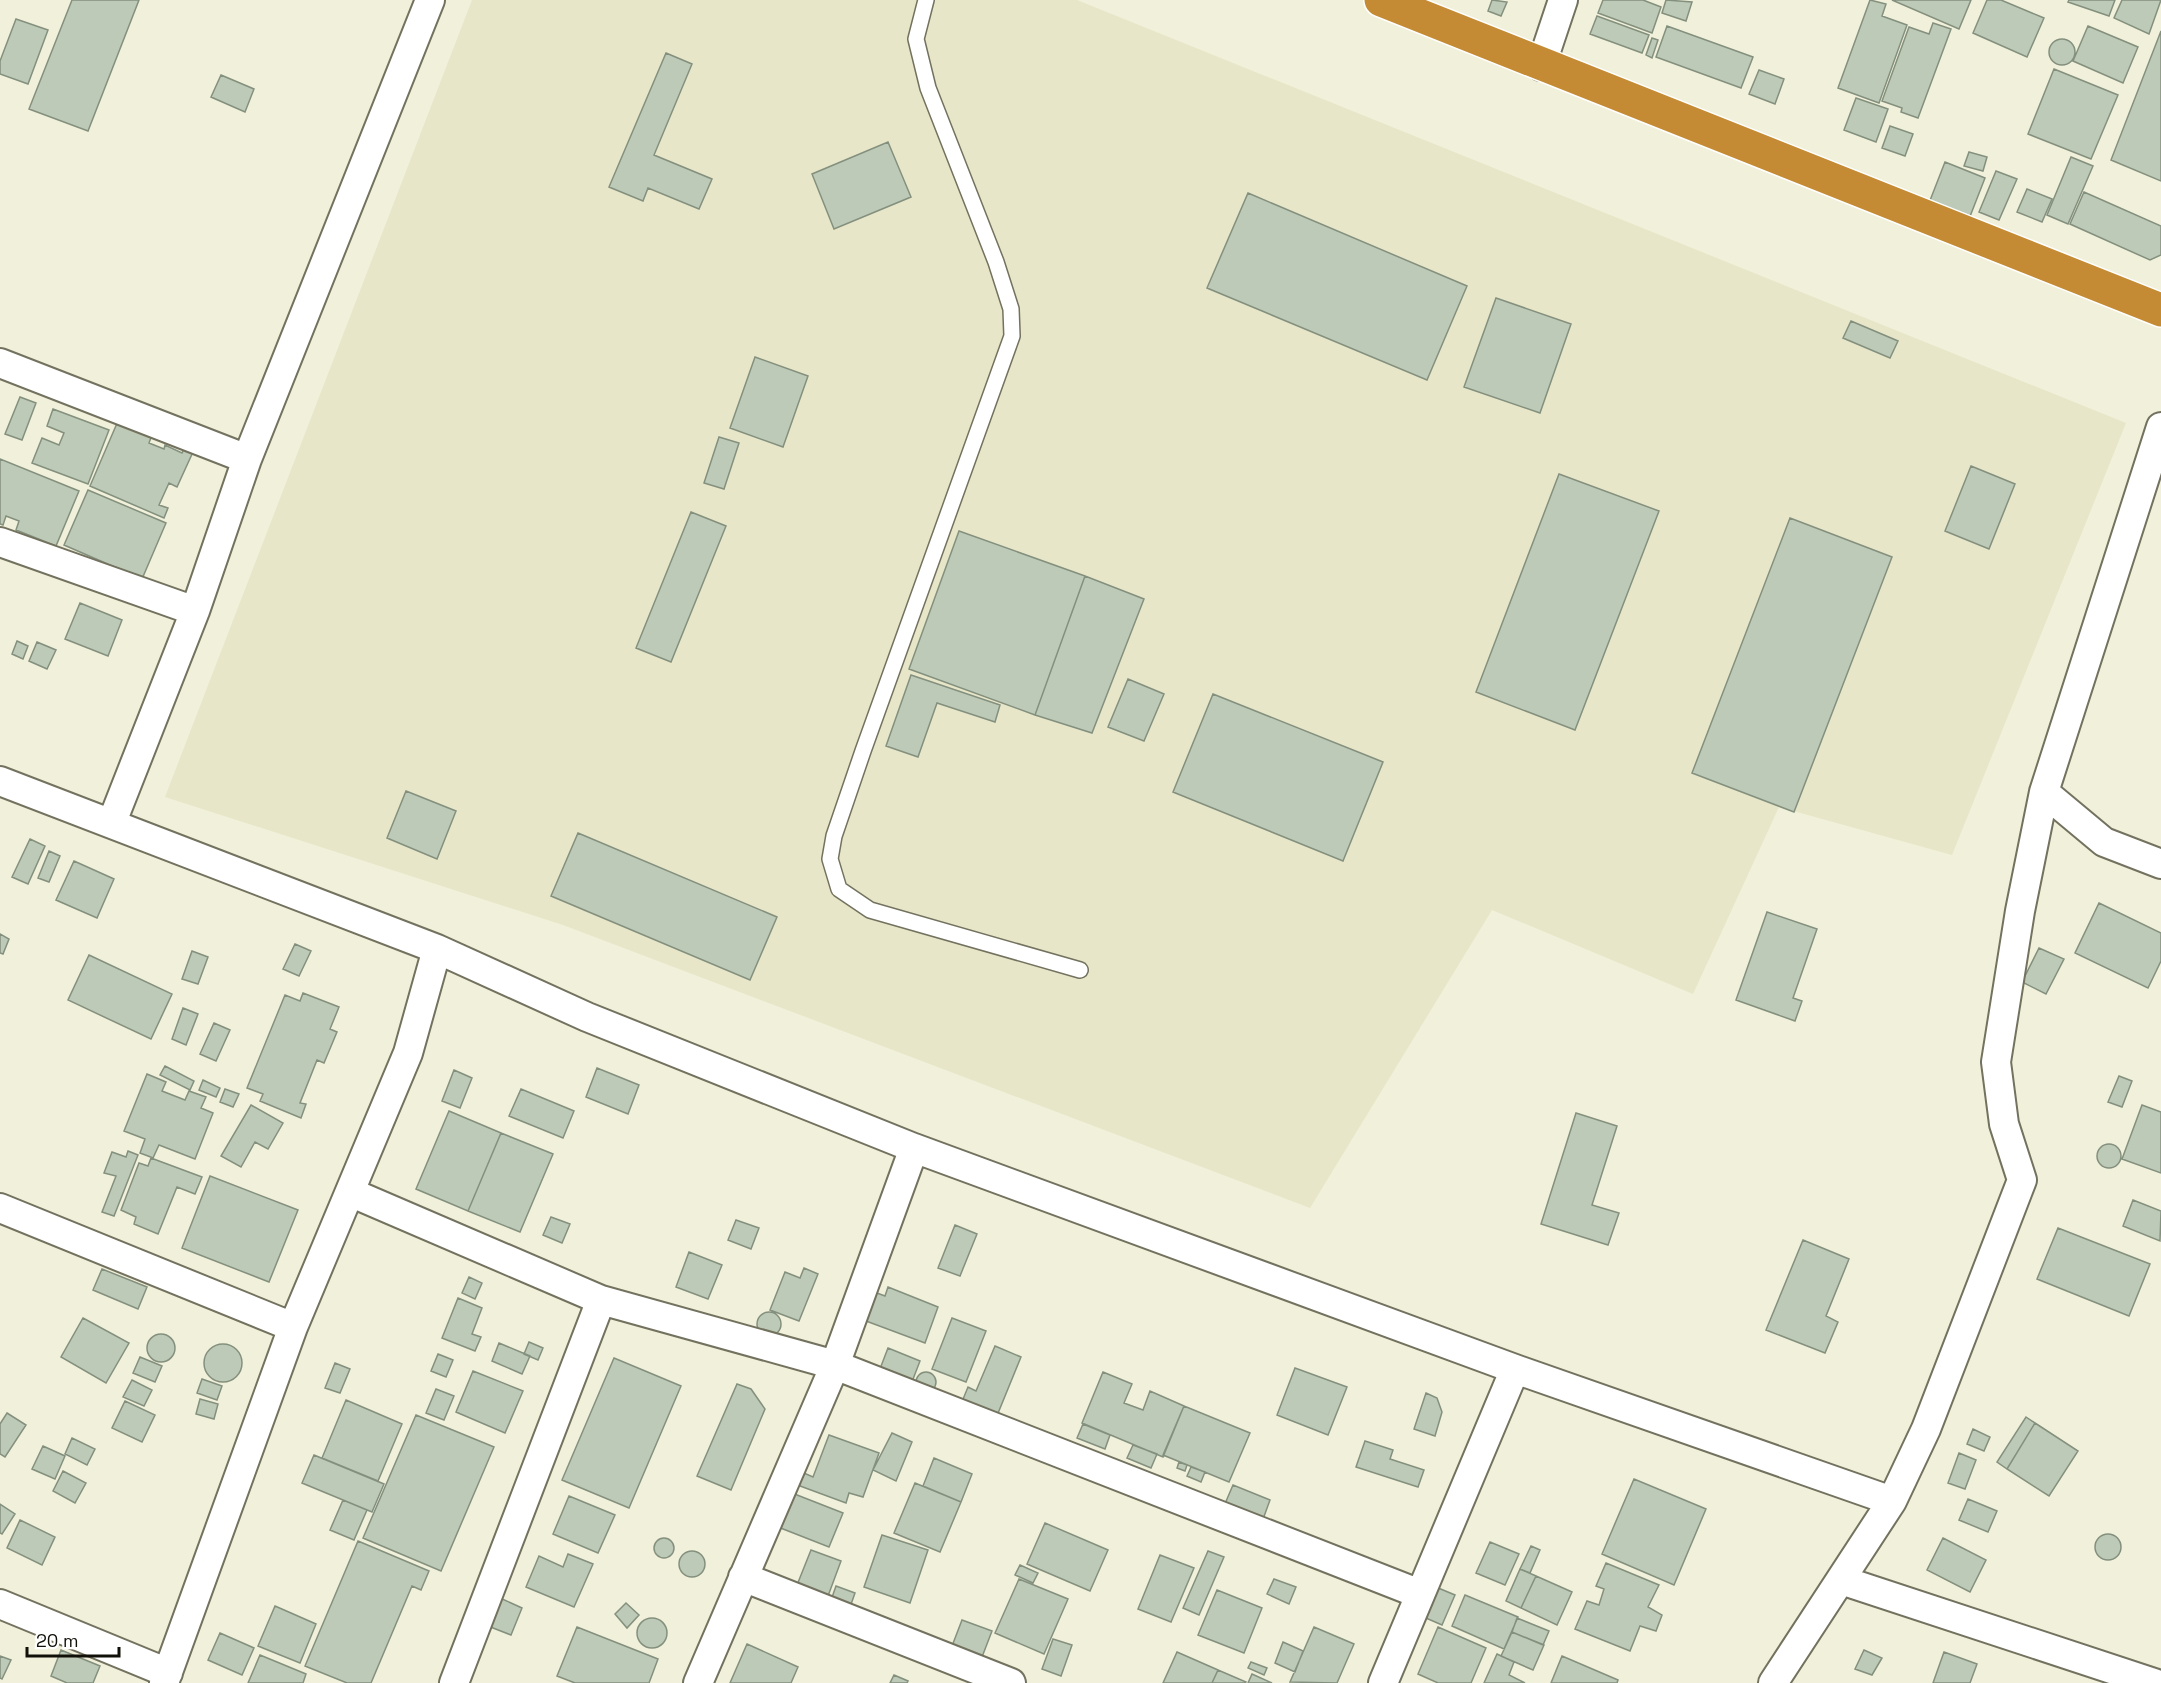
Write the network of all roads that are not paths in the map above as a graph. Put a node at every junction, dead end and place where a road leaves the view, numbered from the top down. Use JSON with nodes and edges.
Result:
{"nodes":[{"id":1,"x":430,"y":0,"type":"edge"},
{"id":2,"x":926,"y":0,"type":"edge"},
{"id":3,"x":1382,"y":0,"type":"edge"},
{"id":4,"x":1563,"y":0,"type":"edge"},
{"id":5,"x":1541,"y":66,"type":"junction"},
{"id":6,"x":2161,"y":310,"type":"edge"},
{"id":7,"x":0,"y":363,"type":"edge"},
{"id":8,"x":2161,"y":427,"type":"edge"},
{"id":9,"x":247,"y":459,"type":"junction"},
{"id":10,"x":0,"y":542,"type":"edge"},
{"id":11,"x":195,"y":611,"type":"junction"},
{"id":12,"x":0,"y":781,"type":"edge"},
{"id":13,"x":2044,"y":792,"type":"junction"},
{"id":14,"x":112,"y":822,"type":"junction"},
{"id":15,"x":2161,"y":864,"type":"edge"},
{"id":16,"x":437,"y":949,"type":"junction"},
{"id":17,"x":1080,"y":970,"type":"dead end"},
{"id":18,"x":914,"y":1148,"type":"junction"},
{"id":19,"x":352,"y":1193,"type":"junction"},
{"id":20,"x":0,"y":1208,"type":"edge"},
{"id":21,"x":601,"y":1300,"type":"junction"},
{"id":22,"x":293,"y":1327,"type":"junction"},
{"id":23,"x":835,"y":1365,"type":"junction"},
{"id":24,"x":1515,"y":1369,"type":"junction"},
{"id":25,"x":1892,"y":1501,"type":"junction"},
{"id":26,"x":742,"y":1577,"type":"junction"},
{"id":27,"x":1841,"y":1580,"type":"junction"},
{"id":28,"x":1420,"y":1594,"type":"junction"},
{"id":29,"x":0,"y":1604,"type":"edge"},
{"id":30,"x":166,"y":1678,"type":"edge"},
{"id":31,"x":454,"y":1683,"type":"edge"},
{"id":32,"x":698,"y":1683,"type":"edge"},
{"id":33,"x":1011,"y":1683,"type":"edge"},
{"id":34,"x":1383,"y":1683,"type":"edge"},
{"id":35,"x":1773,"y":1683,"type":"edge"},
{"id":36,"x":2154,"y":1683,"type":"edge"}],
"edges":[{"from":1,"to":9,"type":"street"},
{"from":2,"to":17,"type":"lane"},
{"from":3,"to":5,"type":"highway"},
{"from":4,"to":5,"type":"street"},
{"from":5,"to":6,"type":"highway"},
{"from":7,"to":9,"type":"street"},
{"from":8,"to":13,"type":"street"},
{"from":9,"to":11,"type":"street"},
{"from":10,"to":11,"type":"street"},
{"from":11,"to":14,"type":"street"},
{"from":12,"to":14,"type":"street"},
{"from":13,"to":15,"type":"street"},
{"from":13,"to":25,"type":"street"},
{"from":14,"to":16,"type":"street"},
{"from":16,"to":18,"type":"street"},
{"from":16,"to":19,"type":"street"},
{"from":18,"to":23,"type":"street"},
{"from":18,"to":24,"type":"street"},
{"from":19,"to":21,"type":"street"},
{"from":19,"to":22,"type":"street"},
{"from":20,"to":22,"type":"street"},
{"from":21,"to":23,"type":"street"},
{"from":21,"to":31,"type":"street"},
{"from":22,"to":30,"type":"street"},
{"from":23,"to":26,"type":"street"},
{"from":23,"to":28,"type":"street"},
{"from":24,"to":25,"type":"street"},
{"from":24,"to":28,"type":"street"},
{"from":25,"to":27,"type":"street"},
{"from":26,"to":32,"type":"street"},
{"from":26,"to":33,"type":"street"},
{"from":27,"to":35,"type":"street"},
{"from":27,"to":36,"type":"street"},
{"from":28,"to":34,"type":"street"},
{"from":29,"to":30,"type":"street"}]}
